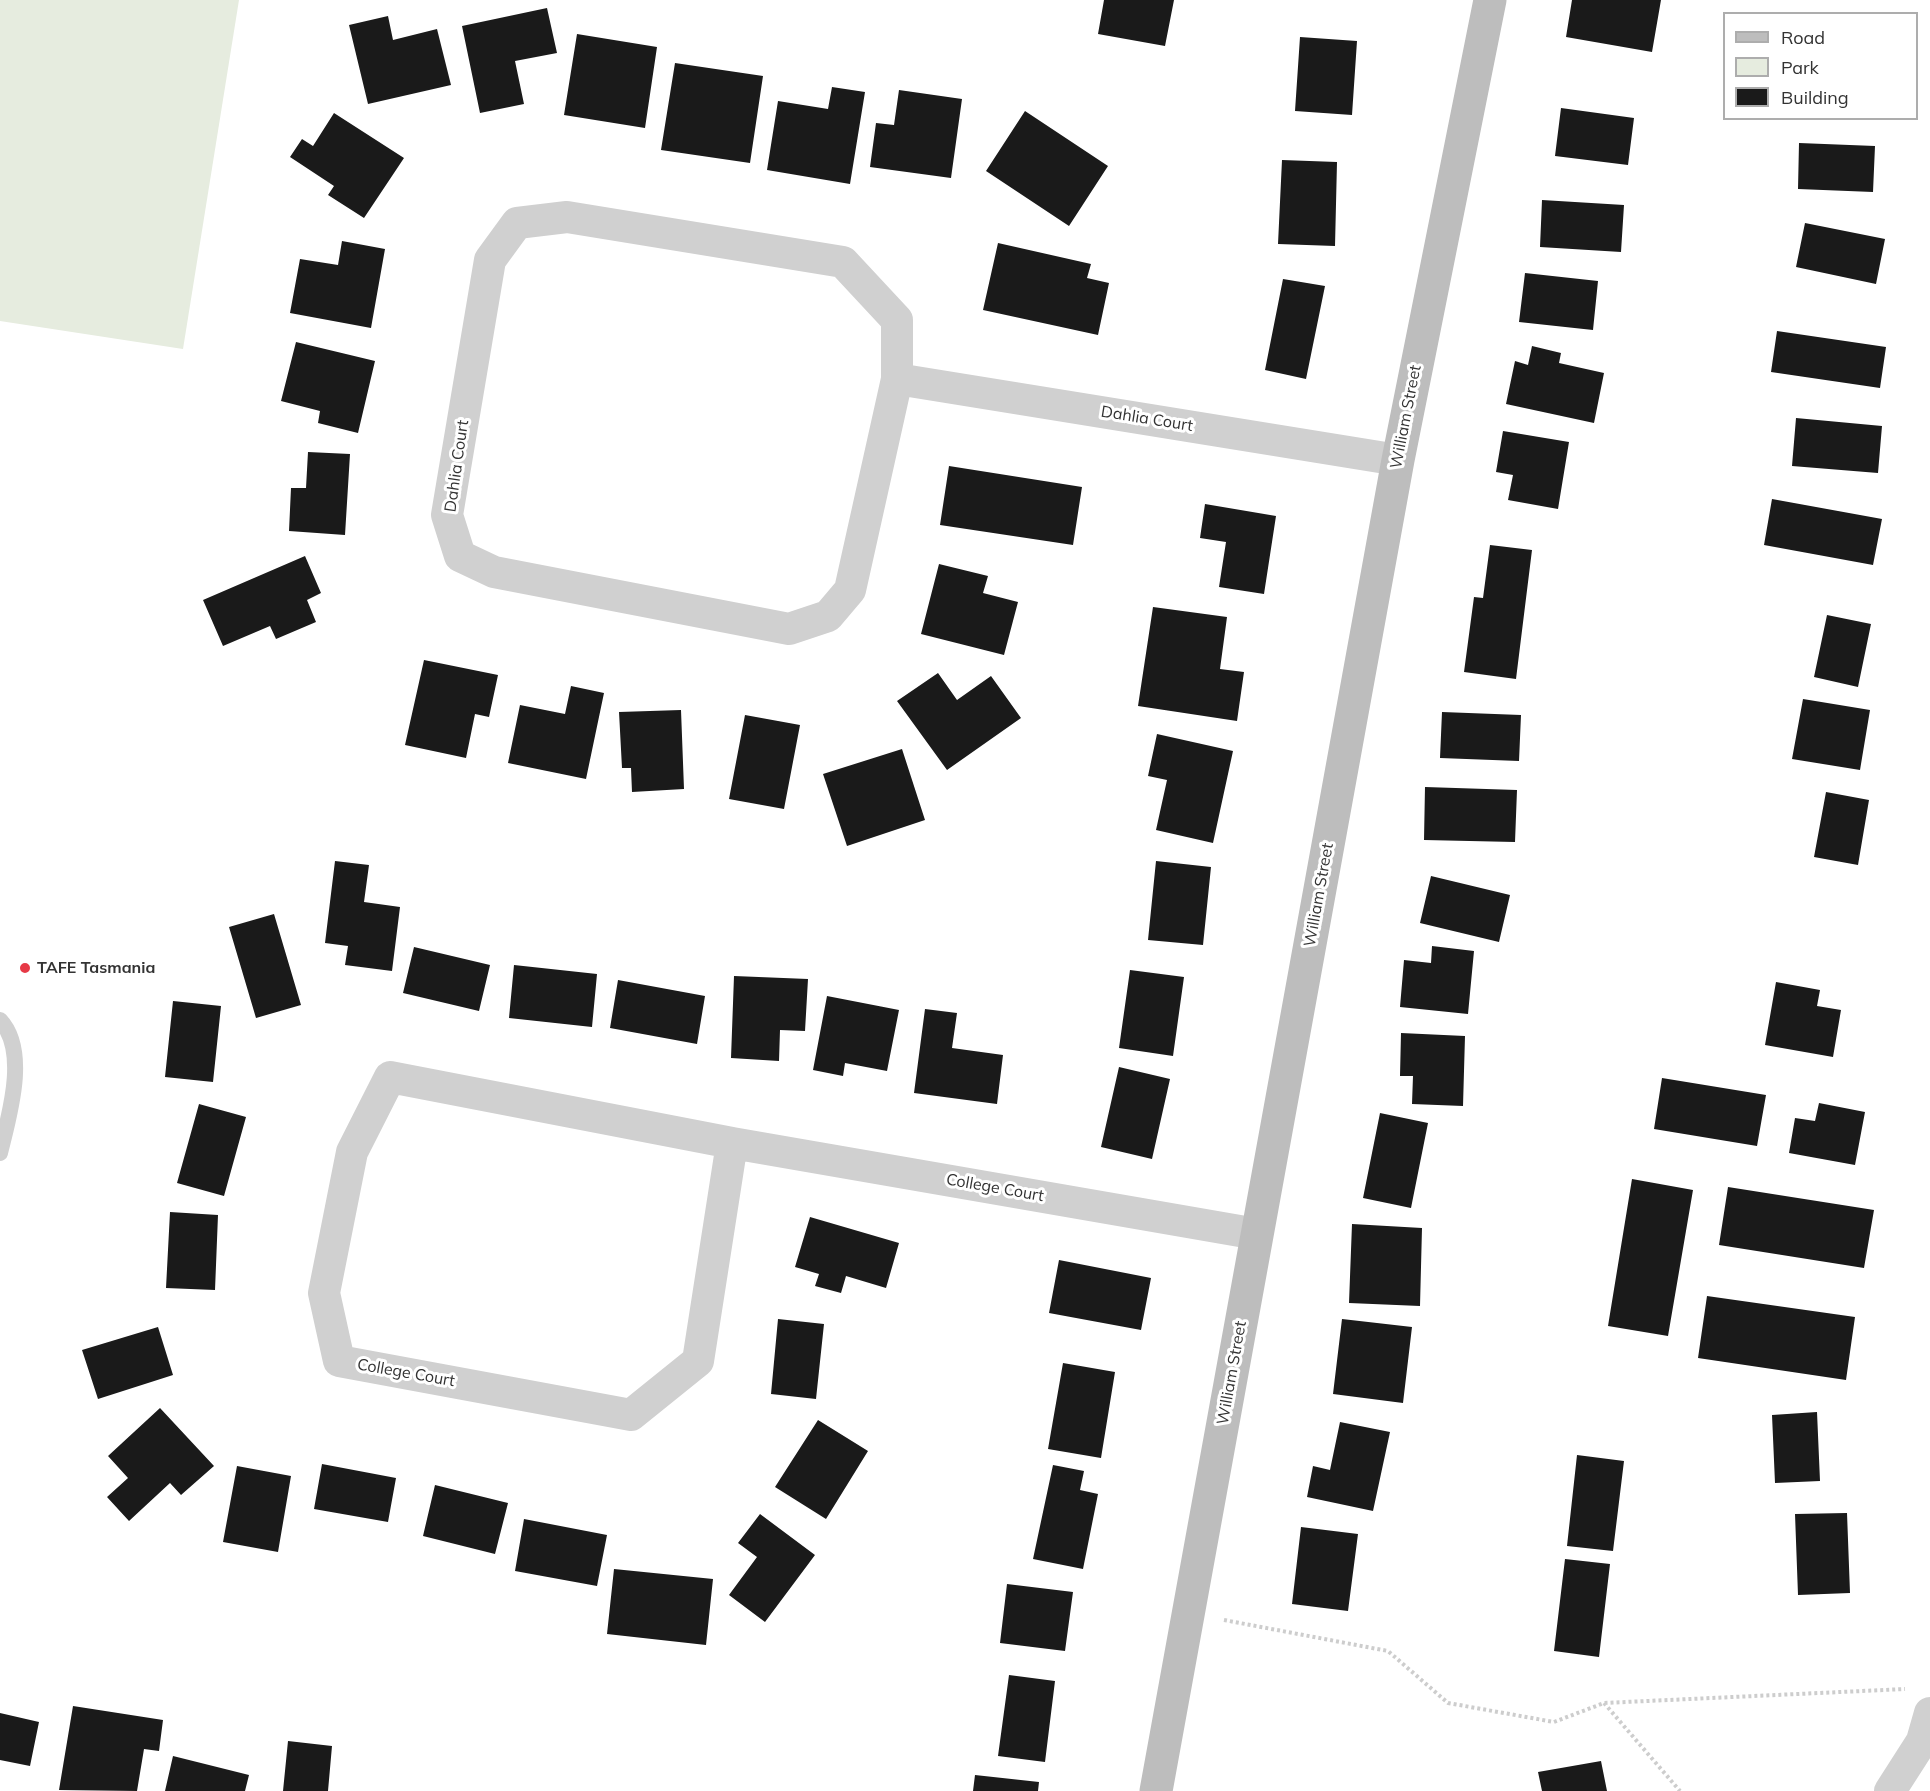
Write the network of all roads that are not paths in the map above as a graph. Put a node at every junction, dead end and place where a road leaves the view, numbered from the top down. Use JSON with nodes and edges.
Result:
{"nodes":[{"id":1,"x":1490,"y":0,"type":"edge"},
{"id":2,"x":897,"y":379,"type":"junction"},
{"id":3,"x":1398,"y":460,"type":"junction"},
{"id":4,"x":0,"y":1020,"type":"edge"},
{"id":5,"x":732,"y":1143,"type":"junction"},
{"id":6,"x":0,"y":1153,"type":"edge"},
{"id":7,"x":1257,"y":1234,"type":"junction"},
{"id":8,"x":1930,"y":1713,"type":"edge"},
{"id":9,"x":1156,"y":1791,"type":"edge"},
{"id":10,"x":1890,"y":1791,"type":"edge"}],
"edges":[{"from":1,"to":3,"type":"main road","name":"William Street"},
{"from":2,"to":2,"type":"street","name":"Dahlia Court"},
{"from":2,"to":3,"type":"street","name":"Dahlia Court"},
{"from":3,"to":7,"type":"main road","name":"William Street"},
{"from":4,"to":6,"type":"lane"},
{"from":5,"to":5,"type":"street","name":"College Court"},
{"from":5,"to":7,"type":"street","name":"College Court"},
{"from":7,"to":9,"type":"main road","name":"William Street"},
{"from":8,"to":10,"type":"street"}]}
